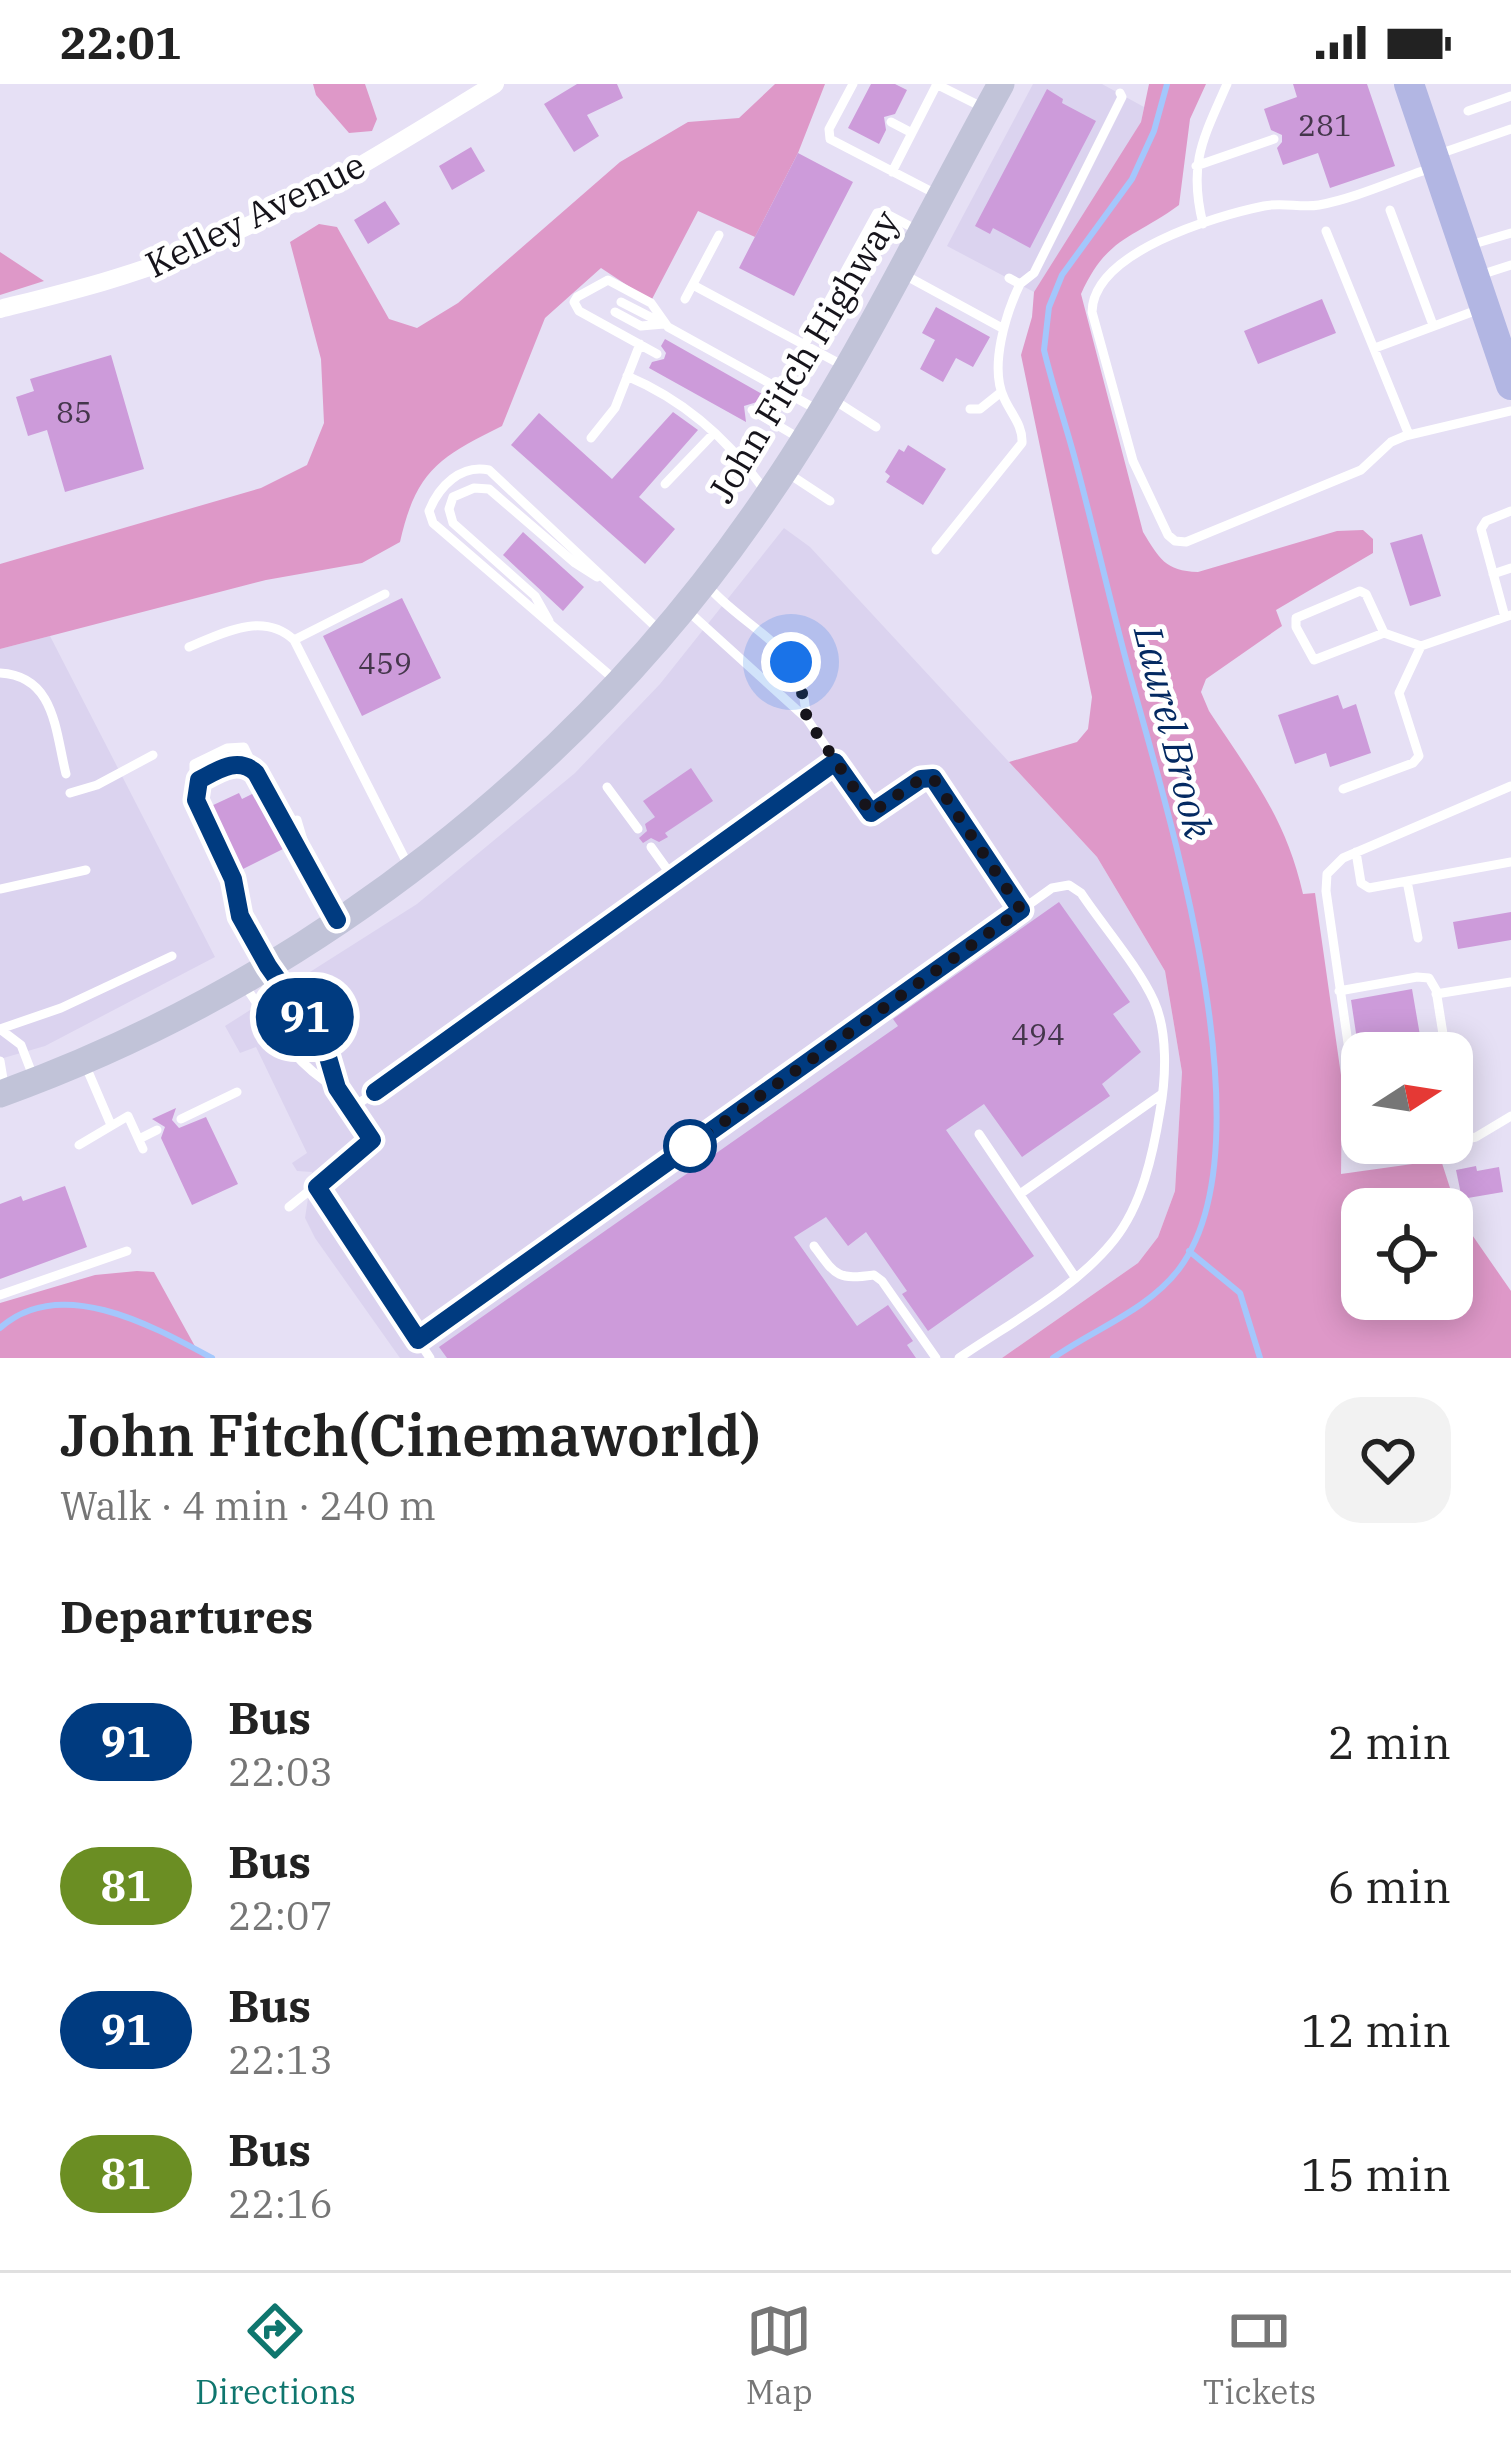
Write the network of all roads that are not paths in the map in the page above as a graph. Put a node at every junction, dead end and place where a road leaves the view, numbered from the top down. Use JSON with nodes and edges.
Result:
{"nodes":[{"id":1,"x":495,"y":84,"type":"edge"},
{"id":2,"x":854,"y":84,"type":"edge"},
{"id":3,"x":936,"y":84,"type":"edge"},
{"id":4,"x":1001,"y":84,"type":"edge"},
{"id":5,"x":1227,"y":84,"type":"edge"},
{"id":6,"x":1409,"y":84,"type":"edge"},
{"id":7,"x":1120,"y":93,"type":"dead end"},
{"id":8,"x":1511,"y":96,"type":"edge"},
{"id":9,"x":845,"y":99,"type":"junction"},
{"id":10,"x":859,"y":106,"type":"dead end"},
{"id":11,"x":987,"y":110,"type":"junction"},
{"id":12,"x":1468,"y":111,"type":"dead end"},
{"id":13,"x":890,"y":122,"type":"dead end"},
{"id":14,"x":1511,"y":129,"type":"edge"},
{"id":15,"x":911,"y":133,"type":"junction"},
{"id":16,"x":1274,"y":139,"type":"dead end"},
{"id":17,"x":1436,"y":160,"type":"junction"},
{"id":18,"x":1196,"y":166,"type":"junction"},
{"id":19,"x":892,"y":172,"type":"junction"},
{"id":20,"x":939,"y":195,"type":"junction"},
{"id":21,"x":1390,"y":210,"type":"dead end"},
{"id":22,"x":1203,"y":224,"type":"junction"},
{"id":23,"x":920,"y":231,"type":"junction"},
{"id":24,"x":1326,"y":231,"type":"dead end"},
{"id":25,"x":1511,"y":232,"type":"edge"},
{"id":26,"x":719,"y":235,"type":"dead end"},
{"id":27,"x":1470,"y":262,"type":"junction"},
{"id":28,"x":1511,"y":265,"type":"edge"},
{"id":29,"x":898,"y":272,"type":"junction"},
{"id":30,"x":693,"y":285,"type":"junction"},
{"id":31,"x":627,"y":291,"type":"junction"},
{"id":32,"x":686,"y":299,"type":"dead end"},
{"id":33,"x":618,"y":307,"type":"junction"},
{"id":34,"x":1485,"y":308,"type":"junction"},
{"id":35,"x":0,"y":309,"type":"edge"},
{"id":36,"x":664,"y":325,"type":"junction"},
{"id":37,"x":1432,"y":325,"type":"junction"},
{"id":38,"x":606,"y":326,"type":"junction"},
{"id":39,"x":1002,"y":328,"type":"junction"},
{"id":40,"x":640,"y":344,"type":"junction"},
{"id":41,"x":805,"y":344,"type":"junction"},
{"id":42,"x":1375,"y":348,"type":"junction"},
{"id":43,"x":657,"y":354,"type":"dead end"},
{"id":44,"x":847,"y":368,"type":"junction"},
{"id":45,"x":627,"y":376,"type":"junction"},
{"id":46,"x":1511,"y":385,"type":"edge"},
{"id":47,"x":1000,"y":393,"type":"junction"},
{"id":48,"x":825,"y":404,"type":"junction"},
{"id":49,"x":970,"y":409,"type":"dead end"},
{"id":50,"x":752,"y":410,"type":"dead end"},
{"id":51,"x":1511,"y":411,"type":"edge"},
{"id":52,"x":876,"y":427,"type":"dead end"},
{"id":53,"x":714,"y":433,"type":"junction"},
{"id":54,"x":1409,"y":435,"type":"junction"},
{"id":55,"x":591,"y":439,"type":"dead end"},
{"id":56,"x":803,"y":440,"type":"junction"},
{"id":57,"x":784,"y":470,"type":"junction"},
{"id":58,"x":665,"y":484,"type":"dead end"},
{"id":59,"x":768,"y":495,"type":"junction"},
{"id":60,"x":830,"y":501,"type":"dead end"},
{"id":61,"x":1511,"y":511,"type":"edge"},
{"id":62,"x":936,"y":550,"type":"dead end"},
{"id":63,"x":1511,"y":568,"type":"edge"},
{"id":64,"x":1493,"y":574,"type":"junction"},
{"id":65,"x":606,"y":583,"type":"junction"},
{"id":66,"x":705,"y":583,"type":"junction"},
{"id":67,"x":385,"y":594,"type":"dead end"},
{"id":68,"x":685,"y":608,"type":"junction"},
{"id":69,"x":1508,"y":616,"type":"edge"},
{"id":70,"x":558,"y":628,"type":"junction"},
{"id":71,"x":662,"y":632,"type":"junction"},
{"id":72,"x":1384,"y":633,"type":"junction"},
{"id":73,"x":294,"y":640,"type":"junction"},
{"id":74,"x":1421,"y":646,"type":"junction"},
{"id":75,"x":189,"y":647,"type":"dead end"},
{"id":76,"x":0,"y":673,"type":"edge"},
{"id":77,"x":617,"y":682,"type":"junction"},
{"id":78,"x":807,"y":719,"type":"junction"},
{"id":79,"x":152,"y":755,"type":"dead end"},
{"id":80,"x":835,"y":762,"type":"junction"},
{"id":81,"x":66,"y":774,"type":"dead end"},
{"id":82,"x":262,"y":778,"type":"junction"},
{"id":83,"x":1511,"y":786,"type":"edge"},
{"id":84,"x":607,"y":787,"type":"dead end"},
{"id":85,"x":1343,"y":789,"type":"dead end"},
{"id":86,"x":70,"y":793,"type":"dead end"},
{"id":87,"x":196,"y":800,"type":"junction"},
{"id":88,"x":297,"y":820,"type":"dead end"},
{"id":89,"x":638,"y":829,"type":"dead end"},
{"id":90,"x":651,"y":848,"type":"dead end"},
{"id":91,"x":1356,"y":852,"type":"junction"},
{"id":92,"x":1511,"y":862,"type":"edge"},
{"id":93,"x":311,"y":868,"type":"junction"},
{"id":94,"x":410,"y":869,"type":"junction"},
{"id":95,"x":86,"y":870,"type":"dead end"},
{"id":96,"x":669,"y":872,"type":"dead end"},
{"id":97,"x":1407,"y":881,"type":"junction"},
{"id":98,"x":0,"y":889,"type":"edge"},
{"id":99,"x":1021,"y":910,"type":"junction"},
{"id":100,"x":337,"y":920,"type":"junction"},
{"id":101,"x":1418,"y":938,"type":"dead end"},
{"id":102,"x":172,"y":956,"type":"dead end"},
{"id":103,"x":268,"y":966,"type":"junction"},
{"id":104,"x":242,"y":982,"type":"junction"},
{"id":105,"x":1511,"y":982,"type":"edge"},
{"id":106,"x":1339,"y":991,"type":"junction"},
{"id":107,"x":1436,"y":994,"type":"junction"},
{"id":108,"x":0,"y":1029,"type":"edge"},
{"id":109,"x":1345,"y":1032,"type":"edge"},
{"id":110,"x":1442,"y":1032,"type":"edge"},
{"id":111,"x":0,"y":1061,"type":"edge"},
{"id":112,"x":84,"y":1062,"type":"junction"},
{"id":113,"x":35,"y":1081,"type":"junction"},
{"id":114,"x":337,"y":1088,"type":"junction"},
{"id":115,"x":237,"y":1092,"type":"dead end"},
{"id":116,"x":3,"y":1094,"type":"edge"},
{"id":117,"x":1162,"y":1094,"type":"junction"},
{"id":118,"x":351,"y":1109,"type":"junction"},
{"id":119,"x":1511,"y":1116,"type":"edge"},
{"id":120,"x":181,"y":1119,"type":"dead end"},
{"id":121,"x":111,"y":1125,"type":"junction"},
{"id":122,"x":157,"y":1130,"type":"dead end"},
{"id":123,"x":979,"y":1134,"type":"dead end"},
{"id":124,"x":1473,"y":1136,"type":"edge"},
{"id":125,"x":79,"y":1145,"type":"dead end"},
{"id":126,"x":317,"y":1187,"type":"junction"},
{"id":127,"x":1019,"y":1194,"type":"junction"},
{"id":128,"x":289,"y":1207,"type":"dead end"},
{"id":129,"x":814,"y":1246,"type":"dead end"},
{"id":130,"x":127,"y":1251,"type":"dead end"},
{"id":131,"x":1075,"y":1276,"type":"junction"},
{"id":132,"x":0,"y":1295,"type":"edge"},
{"id":133,"x":418,"y":1340,"type":"junction"},
{"id":134,"x":430,"y":1358,"type":"edge"},
{"id":135,"x":936,"y":1358,"type":"edge"},
{"id":136,"x":959,"y":1358,"type":"edge"}],
"edges":[{"from":1,"to":35,"type":"street","name":"Kelley Avenue"},
{"from":2,"to":9,"type":"lane"},
{"from":3,"to":11,"type":"lane"},
{"from":3,"to":15,"type":"lane"},
{"from":4,"to":11,"type":"main road","name":"John Fitch Highway"},
{"from":5,"to":18,"type":"lane"},
{"from":6,"to":17,"type":"main road"},
{"from":7,"to":39,"type":"lane"},
{"from":8,"to":12,"type":"lane"},
{"from":9,"to":10,"type":"lane"},
{"from":9,"to":19,"type":"lane"},
{"from":11,"to":20,"type":"main road","name":"John Fitch Highway"},
{"from":13,"to":15,"type":"lane"},
{"from":14,"to":17,"type":"lane"},
{"from":15,"to":19,"type":"lane"},
{"from":16,"to":18,"type":"lane"},
{"from":17,"to":22,"type":"lane"},
{"from":17,"to":27,"type":"main road"},
{"from":18,"to":22,"type":"lane"},
{"from":19,"to":20,"type":"lane"},
{"from":20,"to":23,"type":"main road","name":"John Fitch Highway"},
{"from":21,"to":37,"type":"lane"},
{"from":22,"to":54,"type":"lane"},
{"from":23,"to":29,"type":"main road","name":"John Fitch Highway"},
{"from":23,"to":41,"type":"lane"},
{"from":24,"to":42,"type":"lane"},
{"from":25,"to":27,"type":"lane"},
{"from":26,"to":30,"type":"lane"},
{"from":27,"to":28,"type":"lane"},
{"from":27,"to":34,"type":"main road"},
{"from":29,"to":39,"type":"lane"},
{"from":29,"to":44,"type":"main road","name":"John Fitch Highway"},
{"from":30,"to":32,"type":"lane"},
{"from":30,"to":41,"type":"lane"},
{"from":31,"to":33,"type":"lane"},
{"from":31,"to":36,"type":"lane"},
{"from":31,"to":38,"type":"lane"},
{"from":33,"to":36,"type":"lane"},
{"from":33,"to":38,"type":"lane"},
{"from":34,"to":37,"type":"lane"},
{"from":34,"to":46,"type":"main road"},
{"from":36,"to":48,"type":"lane"},
{"from":37,"to":42,"type":"lane"},
{"from":38,"to":40,"type":"lane"},
{"from":39,"to":47,"type":"lane"},
{"from":40,"to":43,"type":"lane"},
{"from":40,"to":45,"type":"lane"},
{"from":41,"to":44,"type":"lane"},
{"from":42,"to":54,"type":"lane"},
{"from":44,"to":48,"type":"main road","name":"John Fitch Highway"},
{"from":45,"to":53,"type":"lane"},
{"from":45,"to":55,"type":"lane"},
{"from":47,"to":49,"type":"lane"},
{"from":47,"to":62,"type":"lane"},
{"from":48,"to":52,"type":"lane"},
{"from":48,"to":56,"type":"main road","name":"John Fitch Highway"},
{"from":50,"to":56,"type":"lane"},
{"from":51,"to":54,"type":"lane"},
{"from":53,"to":58,"type":"lane"},
{"from":53,"to":59,"type":"lane"},
{"from":56,"to":57,"type":"main road","name":"John Fitch Highway"},
{"from":57,"to":59,"type":"main road","name":"John Fitch Highway"},
{"from":57,"to":60,"type":"lane"},
{"from":59,"to":66,"type":"main road","name":"John Fitch Highway"},
{"from":61,"to":64,"type":"lane"},
{"from":63,"to":64,"type":"lane"},
{"from":64,"to":69,"type":"lane"},
{"from":65,"to":70,"type":"lane"},
{"from":65,"to":70,"type":"lane"},
{"from":65,"to":71,"type":"lane"},
{"from":66,"to":68,"type":"main road","name":"John Fitch Highway"},
{"from":66,"to":78,"type":"lane"},
{"from":67,"to":73,"type":"lane"},
{"from":68,"to":71,"type":"main road","name":"John Fitch Highway"},
{"from":68,"to":78,"type":"lane"},
{"from":69,"to":74,"type":"lane"},
{"from":70,"to":77,"type":"lane"},
{"from":71,"to":77,"type":"main road","name":"John Fitch Highway"},
{"from":72,"to":72,"type":"lane"},
{"from":72,"to":74,"type":"lane"},
{"from":73,"to":75,"type":"lane"},
{"from":73,"to":94,"type":"lane"},
{"from":74,"to":85,"type":"lane"},
{"from":76,"to":81,"type":"lane"},
{"from":77,"to":94,"type":"main road","name":"John Fitch Highway"},
{"from":78,"to":80,"type":"lane"},
{"from":79,"to":86,"type":"lane"},
{"from":80,"to":99,"type":"lane"},
{"from":80,"to":118,"type":"lane"},
{"from":82,"to":87,"type":"lane"},
{"from":82,"to":87,"type":"lane"},
{"from":82,"to":93,"type":"lane"},
{"from":83,"to":91,"type":"lane"},
{"from":84,"to":89,"type":"lane"},
{"from":87,"to":103,"type":"lane"},
{"from":88,"to":93,"type":"lane"},
{"from":90,"to":96,"type":"lane"},
{"from":91,"to":97,"type":"lane"},
{"from":91,"to":106,"type":"lane"},
{"from":92,"to":97,"type":"lane"},
{"from":93,"to":100,"type":"lane"},
{"from":94,"to":100,"type":"main road","name":"John Fitch Highway"},
{"from":95,"to":98,"type":"lane"},
{"from":97,"to":101,"type":"lane"},
{"from":99,"to":117,"type":"lane"},
{"from":99,"to":133,"type":"lane"},
{"from":100,"to":103,"type":"main road","name":"John Fitch Highway"},
{"from":102,"to":108,"type":"lane"},
{"from":103,"to":104,"type":"main road","name":"John Fitch Highway"},
{"from":103,"to":114,"type":"lane"},
{"from":104,"to":112,"type":"main road","name":"John Fitch Highway"},
{"from":104,"to":114,"type":"lane"},
{"from":105,"to":107,"type":"lane"},
{"from":106,"to":107,"type":"lane"},
{"from":106,"to":109,"type":"lane"},
{"from":107,"to":110,"type":"lane"},
{"from":108,"to":113,"type":"lane"},
{"from":111,"to":116,"type":"lane"},
{"from":112,"to":113,"type":"main road","name":"John Fitch Highway"},
{"from":112,"to":121,"type":"lane"},
{"from":113,"to":116,"type":"main road","name":"John Fitch Highway"},
{"from":114,"to":118,"type":"lane"},
{"from":115,"to":120,"type":"lane"},
{"from":117,"to":127,"type":"lane"},
{"from":117,"to":131,"type":"lane"},
{"from":118,"to":126,"type":"lane"},
{"from":119,"to":124,"type":"lane"},
{"from":121,"to":122,"type":"lane"},
{"from":121,"to":125,"type":"lane"},
{"from":123,"to":127,"type":"lane"},
{"from":126,"to":128,"type":"lane"},
{"from":126,"to":133,"type":"lane"},
{"from":127,"to":131,"type":"lane"},
{"from":129,"to":135,"type":"lane"},
{"from":130,"to":132,"type":"lane"},
{"from":131,"to":136,"type":"lane"},
{"from":133,"to":134,"type":"lane"}]}
